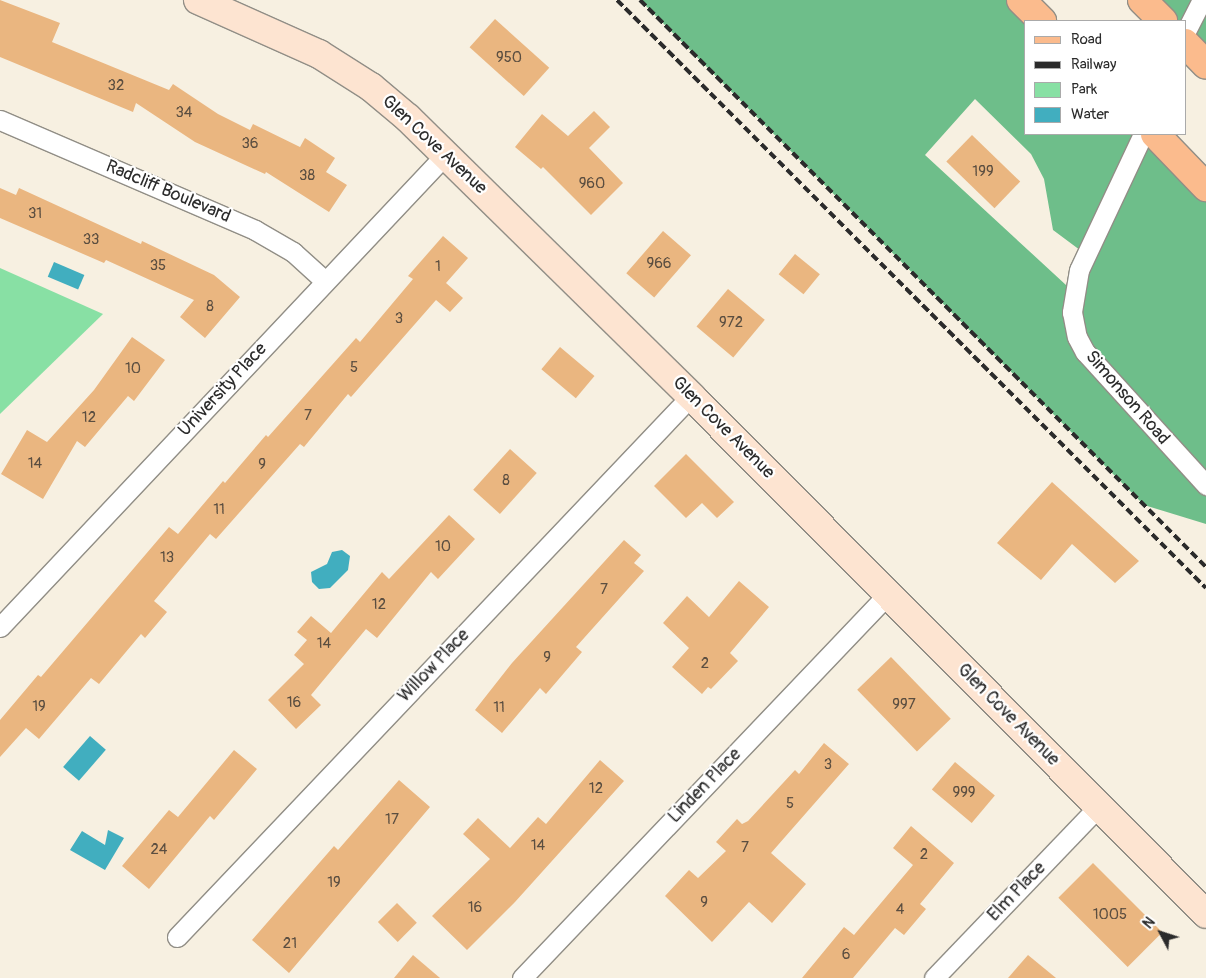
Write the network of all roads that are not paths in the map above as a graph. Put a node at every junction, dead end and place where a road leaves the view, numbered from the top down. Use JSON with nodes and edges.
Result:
{"nodes":[{"id":1,"x":198,"y":0,"type":"edge"},
{"id":2,"x":1021,"y":0,"type":"edge"},
{"id":3,"x":1142,"y":0,"type":"edge"},
{"id":4,"x":1202,"y":0,"type":"edge"},
{"id":5,"x":1041,"y":20,"type":"edge"},
{"id":6,"x":1162,"y":20,"type":"edge"},
{"id":7,"x":1186,"y":32,"type":"edge"},
{"id":8,"x":1186,"y":44,"type":"edge"},
{"id":9,"x":1206,"y":65,"type":"edge"},
{"id":10,"x":0,"y":120,"type":"edge"},
{"id":11,"x":1143,"y":135,"type":"edge"},
{"id":12,"x":1156,"y":135,"type":"edge"},
{"id":13,"x":446,"y":154,"type":"junction"},
{"id":14,"x":1206,"y":187,"type":"edge"},
{"id":15,"x":325,"y":281,"type":"junction"},
{"id":16,"x":691,"y":396,"type":"junction"},
{"id":17,"x":1206,"y":486,"type":"edge"},
{"id":18,"x":888,"y":594,"type":"junction"},
{"id":19,"x":0,"y":627,"type":"edge"},
{"id":20,"x":1099,"y":806,"type":"junction"},
{"id":21,"x":1206,"y":914,"type":"edge"},
{"id":22,"x":177,"y":937,"type":"dead end"},
{"id":23,"x":522,"y":978,"type":"edge"},
{"id":24,"x":934,"y":978,"type":"edge"}],
"edges":[{"from":1,"to":13,"type":"main road","name":"Glen Cove Avenue"},
{"from":2,"to":5,"type":"main road"},
{"from":3,"to":6,"type":"main road"},
{"from":4,"to":7,"type":"street"},
{"from":8,"to":9,"type":"main road"},
{"from":10,"to":15,"type":"street","name":"Radcliff Boulevard"},
{"from":11,"to":17,"type":"street","name":"Simonson Road"},
{"from":12,"to":14,"type":"main road"},
{"from":13,"to":15,"type":"street","name":"University Place"},
{"from":13,"to":16,"type":"main road","name":"Glen Cove Avenue"},
{"from":15,"to":19,"type":"street","name":"University Place"},
{"from":16,"to":18,"type":"main road","name":"Glen Cove Avenue"},
{"from":16,"to":22,"type":"street","name":"Willow Place"},
{"from":18,"to":20,"type":"main road","name":"Glen Cove Avenue"},
{"from":18,"to":23,"type":"street","name":"Linden Place"},
{"from":20,"to":21,"type":"main road","name":"Glen Cove Avenue"},
{"from":20,"to":24,"type":"street","name":"Elm Place"}]}
